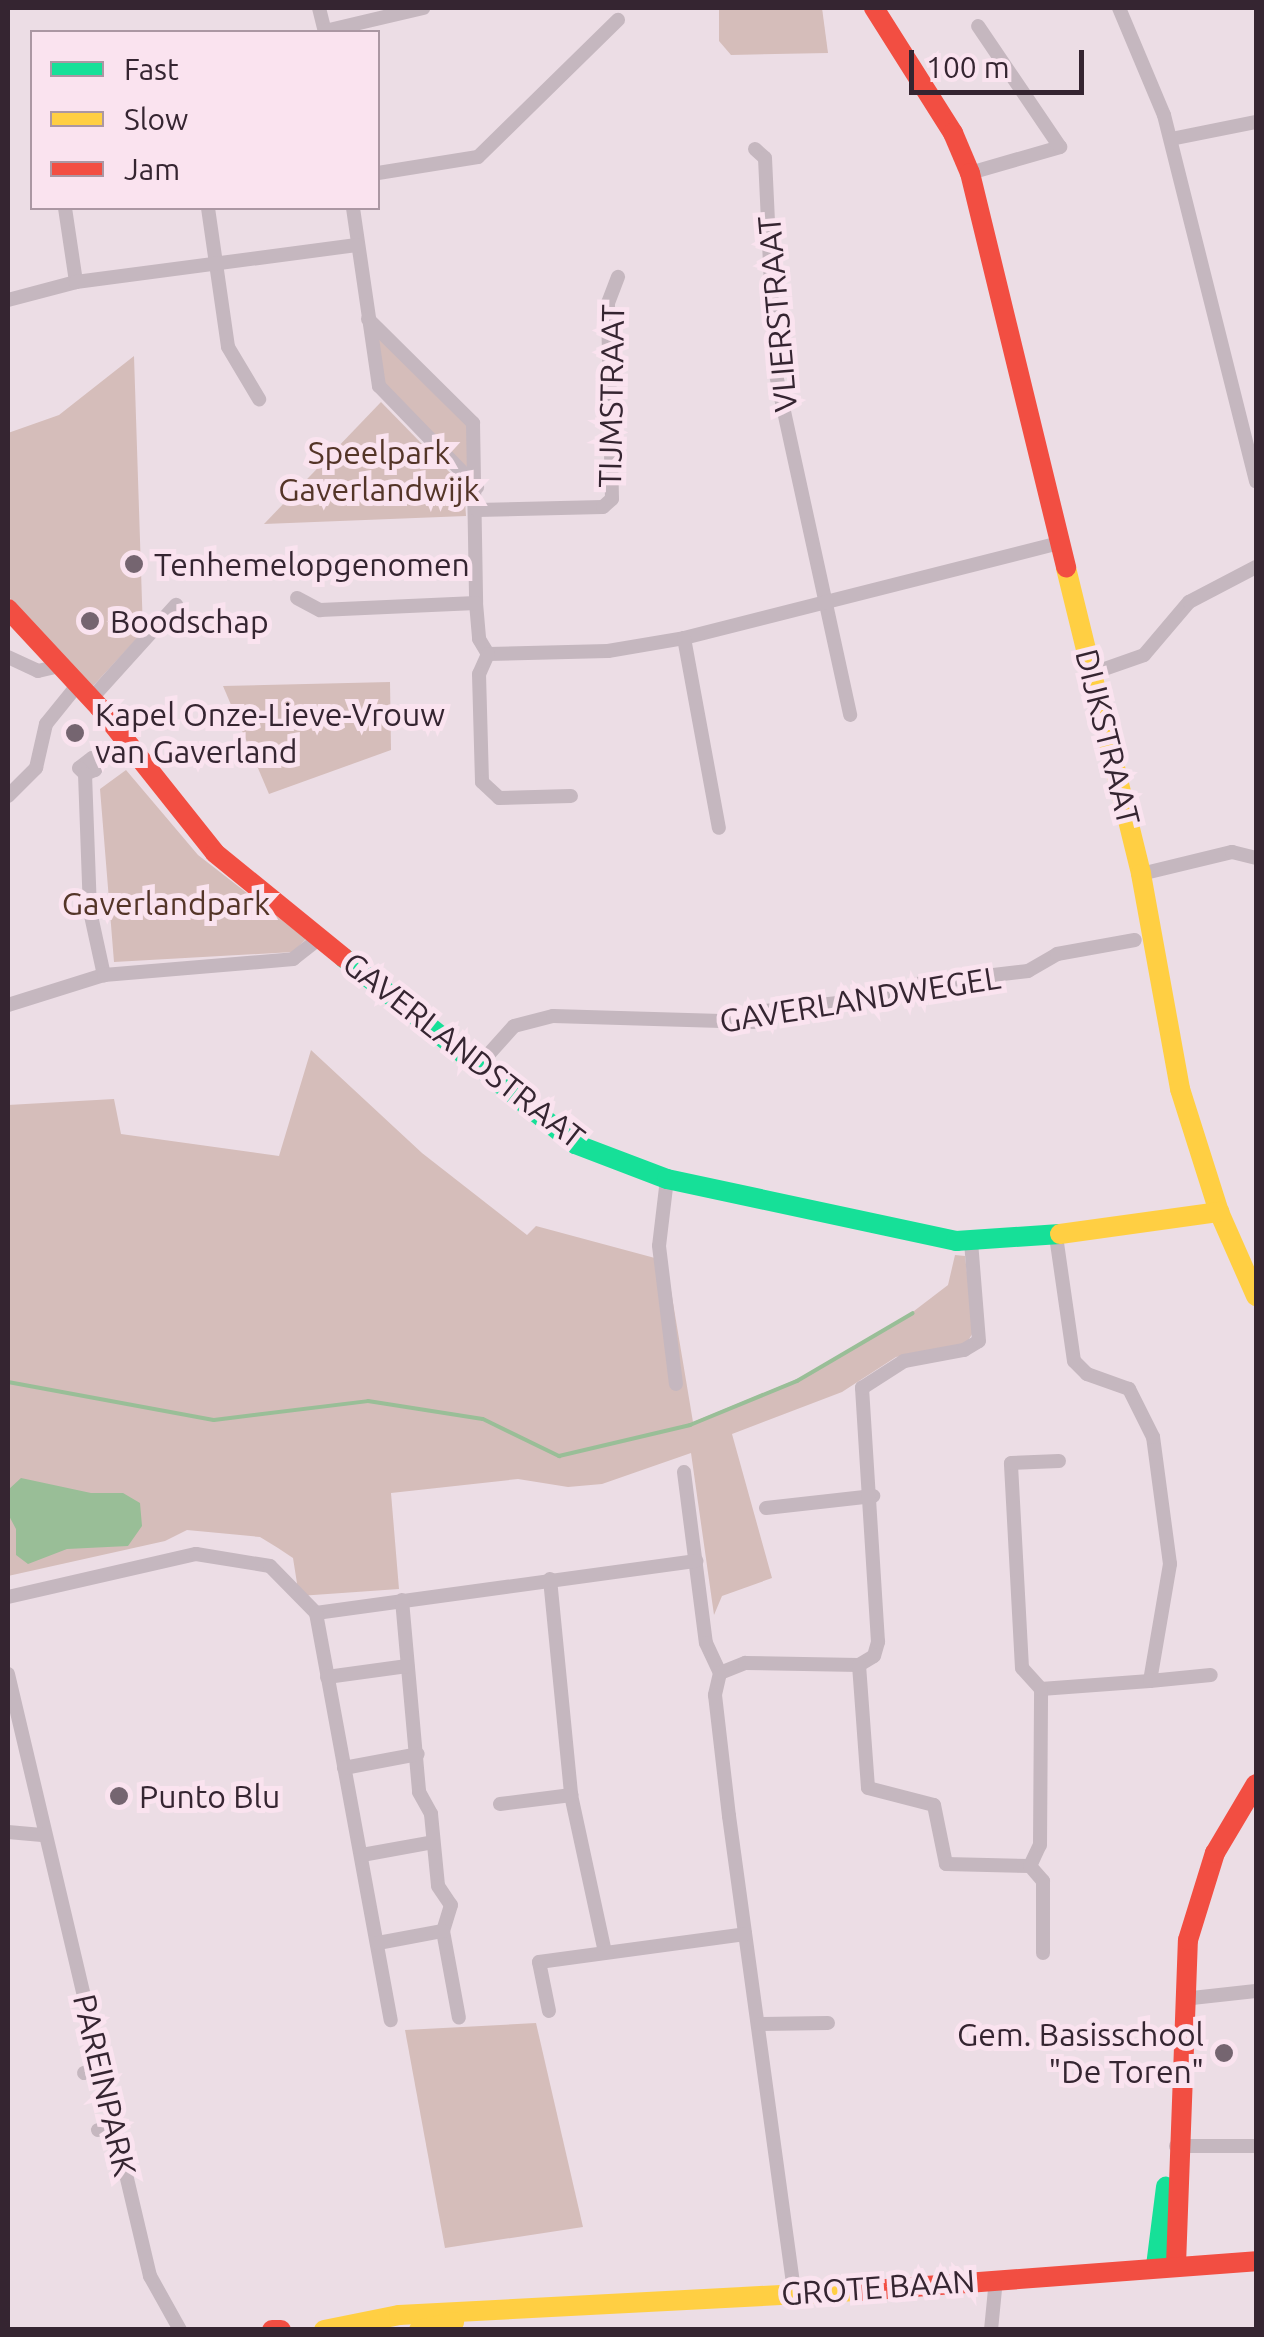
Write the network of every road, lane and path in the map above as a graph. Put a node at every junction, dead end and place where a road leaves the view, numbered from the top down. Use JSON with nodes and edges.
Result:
{"nodes":[{"id":1,"x":423,"y":8,"type":"edge"},
{"id":2,"x":874,"y":8,"type":"edge"},
{"id":3,"x":1119,"y":8,"type":"edge"},
{"id":4,"x":618,"y":20,"type":"dead end"},
{"id":5,"x":978,"y":26,"type":"dead end"},
{"id":6,"x":333,"y":30,"type":"edge"},
{"id":7,"x":1256,"y":122,"type":"edge"},
{"id":8,"x":1171,"y":139,"type":"junction"},
{"id":9,"x":755,"y":149,"type":"dead end"},
{"id":10,"x":380,"y":173,"type":"edge"},
{"id":11,"x":970,"y":173,"type":"junction"},
{"id":12,"x":65,"y":210,"type":"edge"},
{"id":13,"x":208,"y":210,"type":"edge"},
{"id":14,"x":353,"y":210,"type":"edge"},
{"id":15,"x":357,"y":245,"type":"junction"},
{"id":16,"x":216,"y":264,"type":"junction"},
{"id":17,"x":618,"y":277,"type":"dead end"},
{"id":18,"x":76,"y":282,"type":"junction"},
{"id":19,"x":8,"y":300,"type":"edge"},
{"id":20,"x":368,"y":319,"type":"junction"},
{"id":21,"x":259,"y":399,"type":"dead end"},
{"id":22,"x":1256,"y":482,"type":"edge"},
{"id":23,"x":477,"y":488,"type":"junction"},
{"id":24,"x":477,"y":510,"type":"junction"},
{"id":25,"x":1059,"y":543,"type":"junction"},
{"id":26,"x":1256,"y":567,"type":"edge"},
{"id":27,"x":297,"y":598,"type":"dead end"},
{"id":28,"x":825,"y":600,"type":"junction"},
{"id":29,"x":476,"y":604,"type":"junction"},
{"id":30,"x":176,"y":605,"type":"dead end"},
{"id":31,"x":8,"y":609,"type":"edge"},
{"id":32,"x":684,"y":638,"type":"junction"},
{"id":33,"x":485,"y":651,"type":"junction"},
{"id":34,"x":8,"y":657,"type":"edge"},
{"id":35,"x":59,"y":666,"type":"junction"},
{"id":36,"x":1093,"y":674,"type":"junction"},
{"id":37,"x":83,"y":693,"type":"junction"},
{"id":38,"x":850,"y":715,"type":"dead end"},
{"id":39,"x":86,"y":774,"type":"dead end"},
{"id":40,"x":8,"y":796,"type":"edge"},
{"id":41,"x":571,"y":796,"type":"dead end"},
{"id":42,"x":719,"y":828,"type":"dead end"},
{"id":43,"x":1256,"y":858,"type":"edge"},
{"id":44,"x":1141,"y":874,"type":"junction"},
{"id":45,"x":321,"y":936,"type":"junction"},
{"id":46,"x":1135,"y":940,"type":"dead end"},
{"id":47,"x":104,"y":975,"type":"junction"},
{"id":48,"x":8,"y":1005,"type":"edge"},
{"id":49,"x":479,"y":1066,"type":"junction"},
{"id":50,"x":667,"y":1179,"type":"junction"},
{"id":51,"x":1219,"y":1212,"type":"junction"},
{"id":52,"x":1056,"y":1236,"type":"junction"},
{"id":53,"x":971,"y":1241,"type":"junction"},
{"id":54,"x":1256,"y":1296,"type":"edge"},
{"id":55,"x":676,"y":1384,"type":"dead end"},
{"id":56,"x":1058,"y":1461,"type":"dead end"},
{"id":57,"x":684,"y":1472,"type":"dead end"},
{"id":58,"x":873,"y":1496,"type":"junction"},
{"id":59,"x":766,"y":1508,"type":"dead end"},
{"id":60,"x":696,"y":1561,"type":"junction"},
{"id":61,"x":550,"y":1578,"type":"junction"},
{"id":62,"x":8,"y":1597,"type":"edge"},
{"id":63,"x":402,"y":1600,"type":"junction"},
{"id":64,"x":316,"y":1612,"type":"junction"},
{"id":65,"x":859,"y":1665,"type":"junction"},
{"id":66,"x":407,"y":1666,"type":"junction"},
{"id":67,"x":720,"y":1673,"type":"junction"},
{"id":68,"x":8,"y":1674,"type":"edge"},
{"id":69,"x":1212,"y":1676,"type":"dead end"},
{"id":70,"x":327,"y":1678,"type":"junction"},
{"id":71,"x":1150,"y":1681,"type":"junction"},
{"id":72,"x":1041,"y":1690,"type":"junction"},
{"id":73,"x":418,"y":1754,"type":"junction"},
{"id":74,"x":344,"y":1768,"type":"junction"},
{"id":75,"x":1256,"y":1784,"type":"edge"},
{"id":76,"x":571,"y":1796,"type":"junction"},
{"id":77,"x":500,"y":1804,"type":"dead end"},
{"id":78,"x":8,"y":1832,"type":"edge"},
{"id":79,"x":45,"y":1835,"type":"junction"},
{"id":80,"x":429,"y":1843,"type":"junction"},
{"id":81,"x":362,"y":1855,"type":"junction"},
{"id":82,"x":1030,"y":1866,"type":"junction"},
{"id":83,"x":443,"y":1931,"type":"junction"},
{"id":84,"x":745,"y":1934,"type":"junction"},
{"id":85,"x":378,"y":1943,"type":"junction"},
{"id":86,"x":606,"y":1952,"type":"junction"},
{"id":87,"x":1043,"y":1953,"type":"dead end"},
{"id":88,"x":1256,"y":1990,"type":"edge"},
{"id":89,"x":1183,"y":1999,"type":"junction"},
{"id":90,"x":549,"y":2011,"type":"dead end"},
{"id":91,"x":460,"y":2018,"type":"dead end"},
{"id":92,"x":391,"y":2020,"type":"dead end"},
{"id":93,"x":828,"y":2023,"type":"dead end"},
{"id":94,"x":761,"y":2024,"type":"junction"},
{"id":95,"x":100,"y":2068,"type":"junction"},
{"id":96,"x":84,"y":2073,"type":"dead end"},
{"id":97,"x":114,"y":2126,"type":"junction"},
{"id":98,"x":98,"y":2130,"type":"dead end"},
{"id":99,"x":1176,"y":2146,"type":"junction"},
{"id":100,"x":1256,"y":2146,"type":"edge"},
{"id":101,"x":141,"y":2237,"type":"junction"},
{"id":102,"x":124,"y":2241,"type":"dead end"},
{"id":103,"x":1256,"y":2260,"type":"edge"},
{"id":104,"x":1166,"y":2265,"type":"junction"},
{"id":105,"x":996,"y":2279,"type":"junction"},
{"id":106,"x":794,"y":2292,"type":"junction"},
{"id":107,"x":414,"y":2324,"type":"edge"},
{"id":108,"x":180,"y":2330,"type":"edge"},
{"id":109,"x":272,"y":2330,"type":"edge"},
{"id":110,"x":281,"y":2330,"type":"edge"},
{"id":111,"x":324,"y":2330,"type":"edge"},
{"id":112,"x":991,"y":2330,"type":"edge"}],
"edges":[{"from":1,"to":6,"type":"street"},
{"from":2,"to":11,"type":"main road","name":"DIJKSTRAAT"},
{"from":3,"to":8,"type":"street"},
{"from":4,"to":10,"type":"street"},
{"from":5,"to":11,"type":"street"},
{"from":7,"to":8,"type":"street"},
{"from":8,"to":22,"type":"street"},
{"from":9,"to":28,"type":"street","name":"VLIERSTRAAT"},
{"from":11,"to":25,"type":"main road","name":"DIJKSTRAAT"},
{"from":12,"to":18,"type":"street"},
{"from":13,"to":16,"type":"street"},
{"from":14,"to":15,"type":"street"},
{"from":15,"to":16,"type":"street"},
{"from":15,"to":20,"type":"street"},
{"from":16,"to":18,"type":"street"},
{"from":16,"to":21,"type":"street"},
{"from":17,"to":24,"type":"street","name":"TIJMSTRAAT"},
{"from":18,"to":19,"type":"street"},
{"from":20,"to":23,"type":"street"},
{"from":20,"to":23,"type":"street"},
{"from":23,"to":24,"type":"street"},
{"from":24,"to":29,"type":"street"},
{"from":25,"to":28,"type":"street"},
{"from":25,"to":36,"type":"main road","name":"DIJKSTRAAT"},
{"from":26,"to":36,"type":"street"},
{"from":27,"to":29,"type":"street"},
{"from":28,"to":32,"type":"street"},
{"from":28,"to":38,"type":"street","name":"VLIERSTRAAT"},
{"from":29,"to":33,"type":"street"},
{"from":30,"to":37,"type":"street"},
{"from":31,"to":35,"type":"main road","name":"GAVERLANDSTRAAT"},
{"from":32,"to":33,"type":"street"},
{"from":32,"to":42,"type":"street"},
{"from":33,"to":41,"type":"street"},
{"from":34,"to":35,"type":"street"},
{"from":35,"to":37,"type":"main road","name":"GAVERLANDSTRAAT"},
{"from":36,"to":44,"type":"main road","name":"DIJKSTRAAT"},
{"from":37,"to":40,"type":"street"},
{"from":37,"to":45,"type":"main road","name":"GAVERLANDSTRAAT"},
{"from":39,"to":47,"type":"street"},
{"from":43,"to":44,"type":"street"},
{"from":44,"to":51,"type":"main road","name":"DIJKSTRAAT"},
{"from":45,"to":47,"type":"street"},
{"from":45,"to":49,"type":"main road","name":"GAVERLANDSTRAAT"},
{"from":46,"to":49,"type":"street","name":"GAVERLANDWEGEL"},
{"from":47,"to":48,"type":"street"},
{"from":49,"to":50,"type":"main road","name":"GAVERLANDSTRAAT"},
{"from":50,"to":53,"type":"main road","name":"GAVERLANDSTRAAT"},
{"from":50,"to":55,"type":"street"},
{"from":51,"to":52,"type":"main road","name":"GAVERLANDSTRAAT"},
{"from":51,"to":54,"type":"main road","name":"DIJKSTRAAT"},
{"from":52,"to":53,"type":"main road","name":"GAVERLANDSTRAAT"},
{"from":52,"to":71,"type":"street"},
{"from":53,"to":58,"type":"street"},
{"from":56,"to":72,"type":"street"},
{"from":57,"to":60,"type":"street"},
{"from":58,"to":59,"type":"street"},
{"from":58,"to":65,"type":"street"},
{"from":60,"to":61,"type":"street"},
{"from":60,"to":67,"type":"street"},
{"from":61,"to":63,"type":"street"},
{"from":61,"to":76,"type":"street"},
{"from":62,"to":64,"type":"street"},
{"from":63,"to":64,"type":"street"},
{"from":63,"to":66,"type":"street"},
{"from":64,"to":70,"type":"street"},
{"from":65,"to":67,"type":"street"},
{"from":65,"to":82,"type":"street"},
{"from":66,"to":70,"type":"street"},
{"from":66,"to":73,"type":"street"},
{"from":67,"to":84,"type":"street"},
{"from":68,"to":79,"type":"street","name":"PAREINPARK"},
{"from":69,"to":71,"type":"street"},
{"from":70,"to":74,"type":"street"},
{"from":71,"to":72,"type":"street"},
{"from":72,"to":82,"type":"street"},
{"from":73,"to":74,"type":"street"},
{"from":73,"to":80,"type":"street"},
{"from":74,"to":81,"type":"street"},
{"from":75,"to":89,"type":"main road"},
{"from":76,"to":77,"type":"street"},
{"from":76,"to":86,"type":"street"},
{"from":78,"to":79,"type":"street"},
{"from":79,"to":95,"type":"street","name":"PAREINPARK"},
{"from":80,"to":81,"type":"street"},
{"from":80,"to":83,"type":"street"},
{"from":81,"to":85,"type":"street"},
{"from":82,"to":87,"type":"street"},
{"from":83,"to":85,"type":"street"},
{"from":83,"to":91,"type":"street"},
{"from":84,"to":86,"type":"street"},
{"from":84,"to":94,"type":"street"},
{"from":85,"to":92,"type":"street"},
{"from":86,"to":90,"type":"street"},
{"from":88,"to":89,"type":"street"},
{"from":89,"to":99,"type":"main road"},
{"from":93,"to":94,"type":"street"},
{"from":94,"to":106,"type":"street"},
{"from":95,"to":96,"type":"street"},
{"from":95,"to":97,"type":"street","name":"PAREINPARK"},
{"from":97,"to":98,"type":"street"},
{"from":97,"to":101,"type":"street","name":"PAREINPARK"},
{"from":99,"to":100,"type":"street"},
{"from":99,"to":104,"type":"main road"},
{"from":101,"to":102,"type":"street"},
{"from":101,"to":108,"type":"street","name":"PAREINPARK"},
{"from":103,"to":104,"type":"main road","name":"GROTE BAAN"},
{"from":104,"to":105,"type":"main road","name":"GROTE BAAN"},
{"from":105,"to":106,"type":"main road","name":"GROTE BAAN"},
{"from":105,"to":112,"type":"street"},
{"from":106,"to":107,"type":"main road","name":"GROTE BAAN"},
{"from":107,"to":111,"type":"main road","name":"GROTE BAAN"},
{"from":109,"to":110,"type":"main road"}]}
